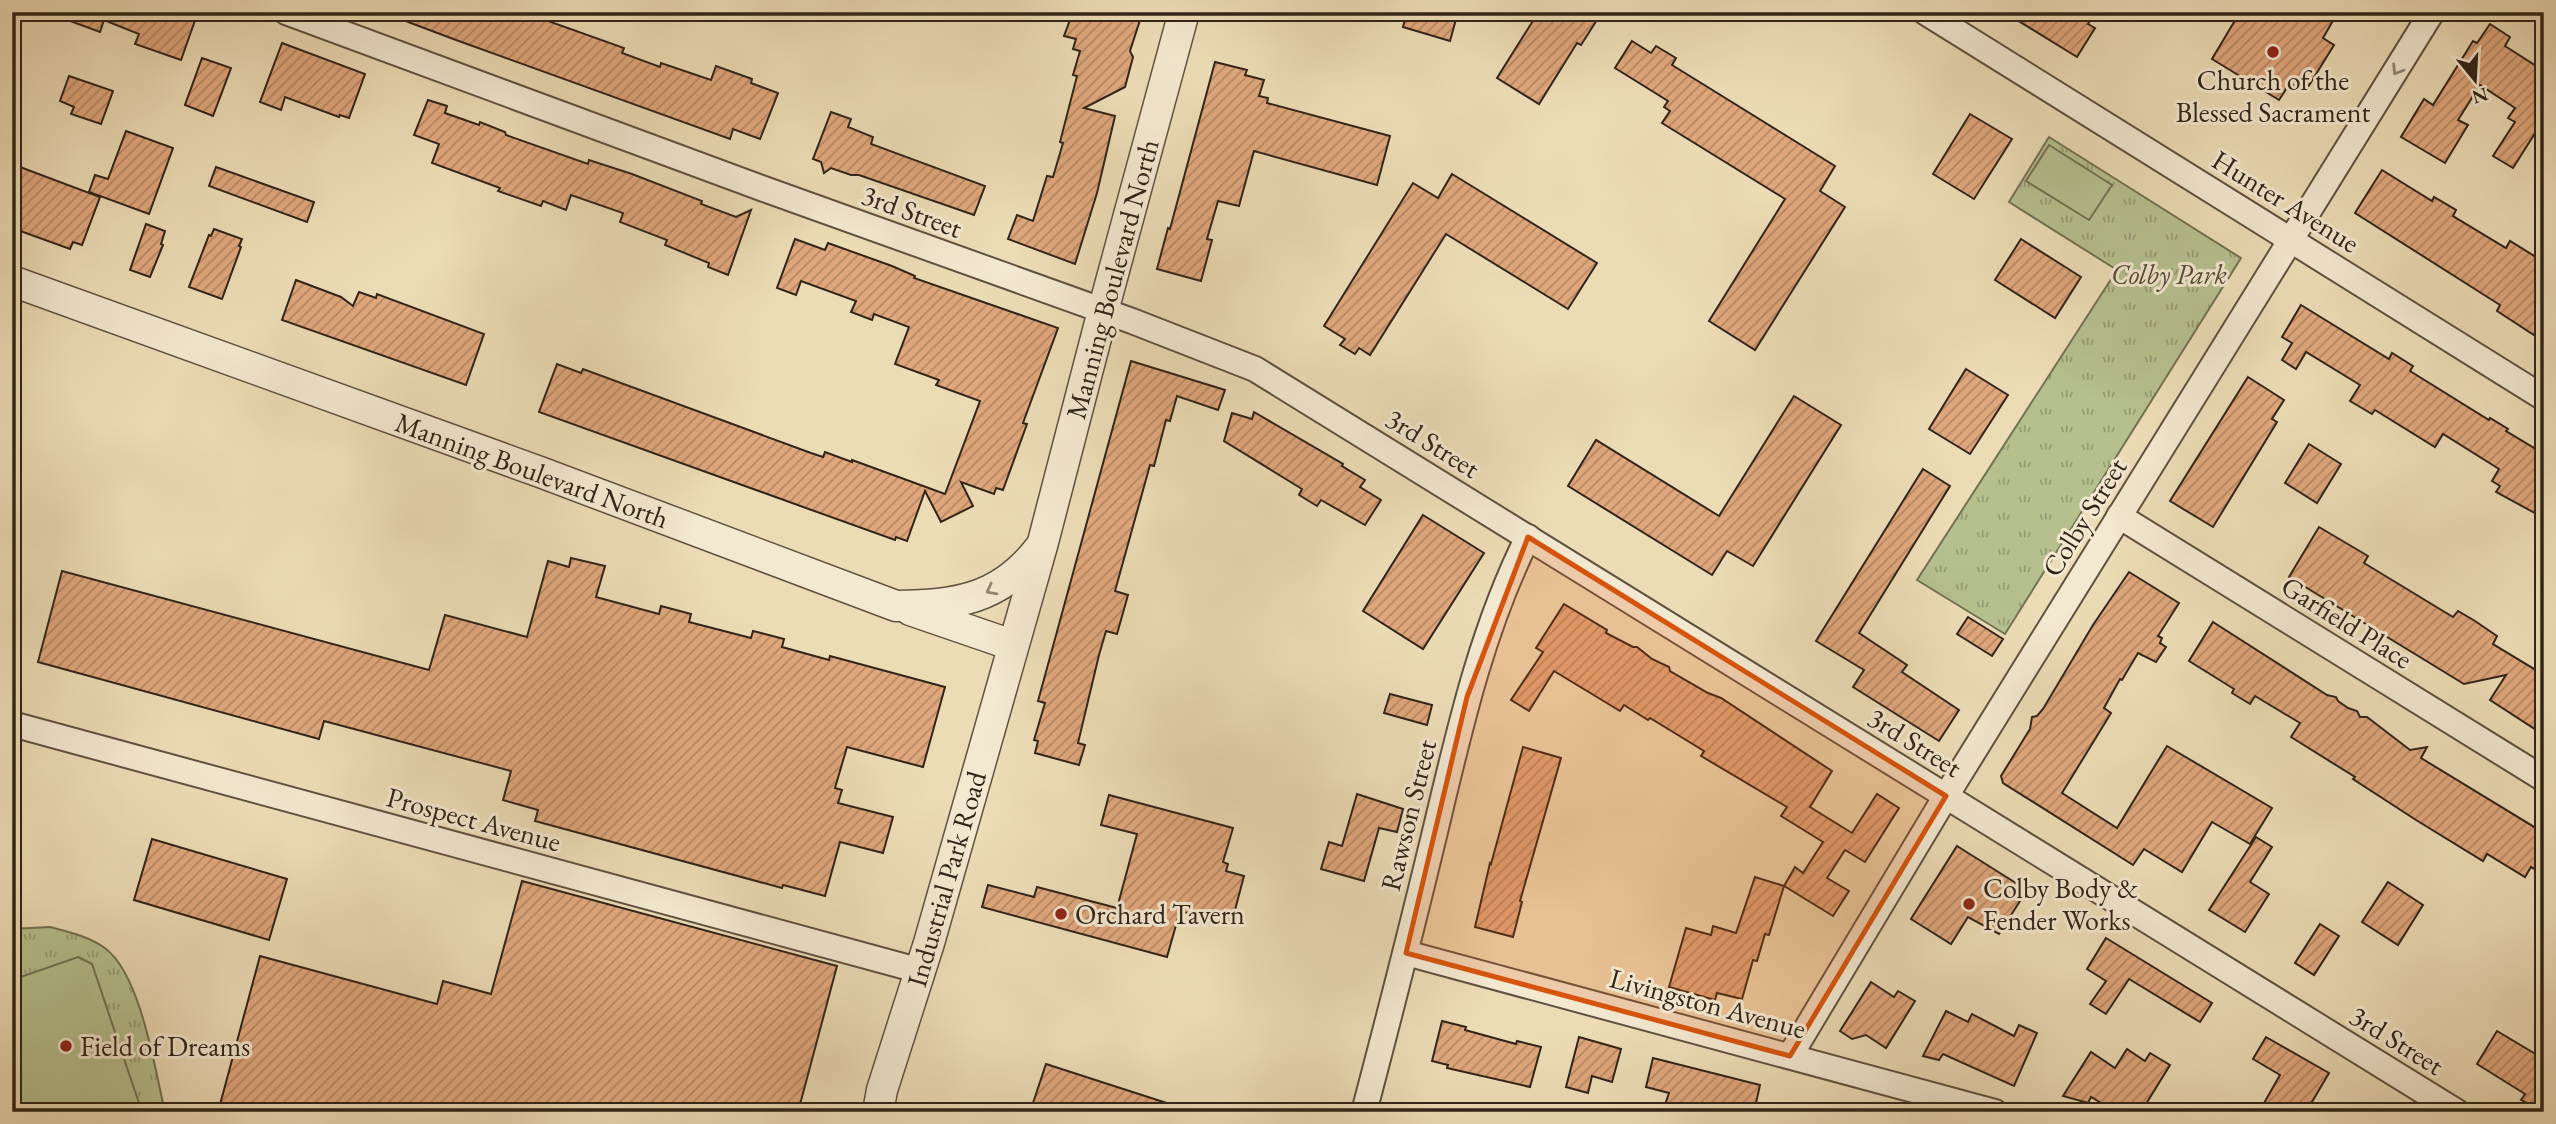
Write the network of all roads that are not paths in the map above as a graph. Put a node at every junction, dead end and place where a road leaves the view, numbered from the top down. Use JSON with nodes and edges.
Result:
{"nodes":[{"id":1,"x":286,"y":12,"type":"edge"},
{"id":2,"x":1184,"y":12,"type":"edge"},
{"id":3,"x":1925,"y":12,"type":"edge"},
{"id":4,"x":2432,"y":12,"type":"edge"},
{"id":5,"x":2292,"y":240,"type":"junction"},
{"id":6,"x":12,"y":281,"type":"edge"},
{"id":7,"x":1102,"y":311,"type":"junction"},
{"id":8,"x":2544,"y":398,"type":"edge"},
{"id":9,"x":2119,"y":516,"type":"junction"},
{"id":10,"x":1528,"y":537,"type":"junction"},
{"id":11,"x":1042,"y":547,"type":"junction"},
{"id":12,"x":896,"y":606,"type":"junction"},
{"id":13,"x":1012,"y":645,"type":"junction"},
{"id":14,"x":12,"y":724,"type":"edge"},
{"id":15,"x":2544,"y":779,"type":"edge"},
{"id":16,"x":1946,"y":796,"type":"junction"},
{"id":17,"x":1406,"y":953,"type":"junction"},
{"id":18,"x":921,"y":971,"type":"junction"},
{"id":19,"x":1790,"y":1056,"type":"junction"},
{"id":20,"x":878,"y":1112,"type":"edge"},
{"id":21,"x":1364,"y":1112,"type":"edge"},
{"id":22,"x":1995,"y":1112,"type":"edge"},
{"id":23,"x":2457,"y":1112,"type":"edge"}],
"edges":[{"from":1,"to":7,"type":"street","name":"3rd Street"},
{"from":2,"to":7,"type":"street","name":"Manning Boulevard North"},
{"from":3,"to":5,"type":"street","name":"Hunter Avenue"},
{"from":4,"to":5,"type":"street","name":"Colby Street","one_way":true},
{"from":5,"to":8,"type":"street","name":"Hunter Avenue"},
{"from":5,"to":9,"type":"street","name":"Colby Street"},
{"from":6,"to":12,"type":"street","name":"Manning Boulevard North"},
{"from":7,"to":10,"type":"street","name":"3rd Street"},
{"from":7,"to":11,"type":"street","name":"Manning Boulevard North"},
{"from":9,"to":15,"type":"street","name":"Garfield Place"},
{"from":9,"to":16,"type":"street","name":"Colby Street"},
{"from":10,"to":16,"type":"street","name":"3rd Street"},
{"from":10,"to":17,"type":"street","name":"Rawson Street"},
{"from":11,"to":12,"type":"street","name":"Manning Boulevard North","one_way":true},
{"from":11,"to":13,"type":"street","name":"Manning Boulevard North"},
{"from":12,"to":13,"type":"street"},
{"from":13,"to":18,"type":"street","name":"Industrial Park Road"},
{"from":14,"to":18,"type":"street","name":"Prospect Avenue"},
{"from":16,"to":19,"type":"street","name":"Colby Street"},
{"from":16,"to":23,"type":"street","name":"3rd Street"},
{"from":17,"to":19,"type":"street","name":"Livingston Avenue"},
{"from":17,"to":21,"type":"street","name":"Rawson Street"},
{"from":18,"to":20,"type":"street","name":"Industrial Park Road"},
{"from":19,"to":22,"type":"street","name":"Livingston Avenue"}]}
